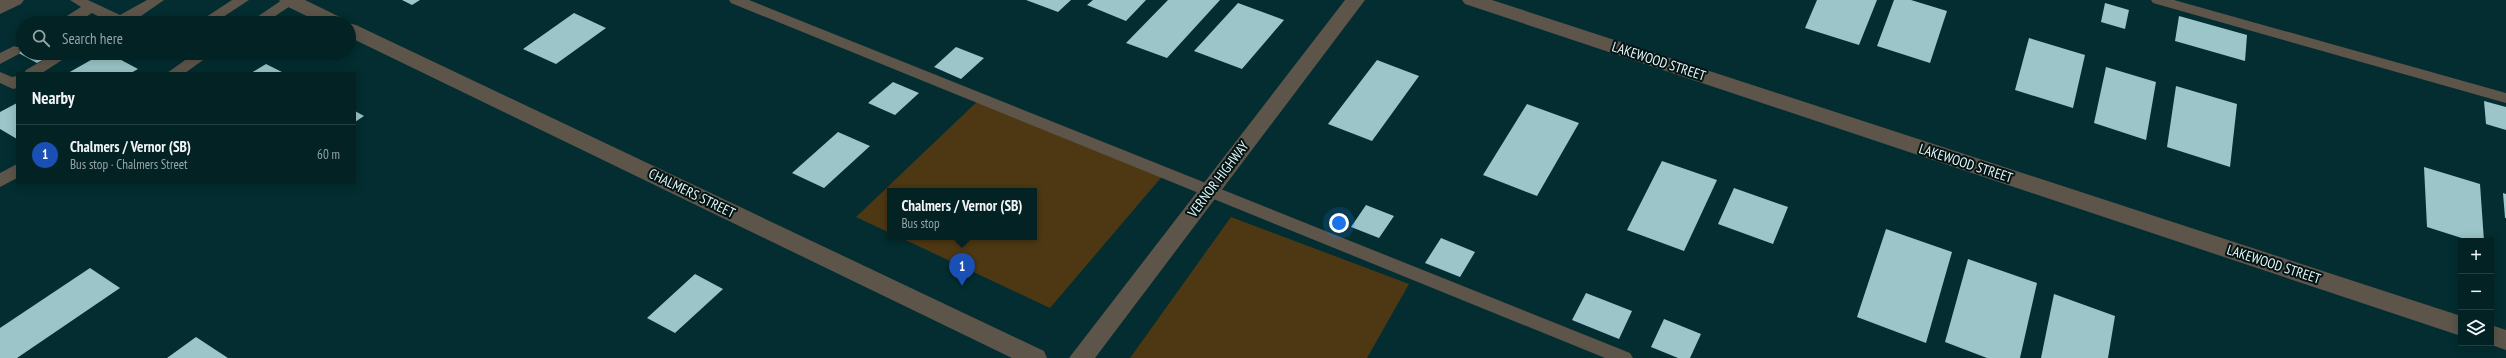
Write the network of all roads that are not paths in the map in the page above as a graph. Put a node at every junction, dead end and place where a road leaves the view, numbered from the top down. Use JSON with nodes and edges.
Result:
{"nodes":[{"id":1,"x":14,"y":0,"type":"edge"},
{"id":2,"x":77,"y":0,"type":"edge"},
{"id":3,"x":157,"y":0,"type":"edge"},
{"id":4,"x":242,"y":0,"type":"edge"},
{"id":5,"x":290,"y":0,"type":"edge"},
{"id":6,"x":736,"y":0,"type":"edge"},
{"id":7,"x":1355,"y":0,"type":"edge"},
{"id":8,"x":1472,"y":0,"type":"edge"},
{"id":9,"x":2158,"y":0,"type":"edge"},
{"id":10,"x":92,"y":7,"type":"junction"},
{"id":11,"x":0,"y":8,"type":"edge"},
{"id":12,"x":77,"y":16,"type":"edge"},
{"id":13,"x":109,"y":16,"type":"edge"},
{"id":14,"x":131,"y":16,"type":"edge"},
{"id":15,"x":216,"y":16,"type":"edge"},
{"id":16,"x":266,"y":16,"type":"edge"},
{"id":17,"x":323,"y":16,"type":"edge"},
{"id":18,"x":356,"y":32,"type":"edge"},
{"id":19,"x":14,"y":51,"type":"dead end"},
{"id":20,"x":0,"y":59,"type":"edge"},
{"id":21,"x":54,"y":60,"type":"edge"},
{"id":22,"x":195,"y":60,"type":"edge"},
{"id":23,"x":33,"y":72,"type":"edge"},
{"id":24,"x":176,"y":72,"type":"edge"},
{"id":25,"x":0,"y":77,"type":"edge"},
{"id":26,"x":16,"y":82,"type":"edge"},
{"id":27,"x":2506,"y":98,"type":"edge"},
{"id":28,"x":16,"y":171,"type":"edge"},
{"id":29,"x":0,"y":181,"type":"edge"},
{"id":30,"x":1209,"y":190,"type":"junction"},
{"id":31,"x":2458,"y":325,"type":"edge"},
{"id":32,"x":2494,"y":336,"type":"edge"},
{"id":33,"x":2506,"y":340,"type":"edge"},
{"id":34,"x":1035,"y":358,"type":"edge"},
{"id":35,"x":1081,"y":358,"type":"edge"},
{"id":36,"x":1624,"y":358,"type":"edge"}],
"edges":[{"from":1,"to":11,"type":"street"},
{"from":2,"to":10,"type":"lane"},
{"from":3,"to":14,"type":"lane"},
{"from":4,"to":15,"type":"lane"},
{"from":5,"to":16,"type":"lane"},
{"from":5,"to":17,"type":"street"},
{"from":6,"to":30,"type":"lane"},
{"from":7,"to":30,"type":"street","name":"VERNOR HIGHWAY"},
{"from":8,"to":31,"type":"street","name":"LAKEWOOD STREET"},
{"from":9,"to":27,"type":"lane"},
{"from":10,"to":12,"type":"lane"},
{"from":10,"to":13,"type":"lane"},
{"from":18,"to":34,"type":"street","name":"CHALMERS STREET"},
{"from":19,"to":20,"type":"lane"},
{"from":21,"to":23,"type":"lane"},
{"from":22,"to":24,"type":"lane"},
{"from":25,"to":26,"type":"lane"},
{"from":28,"to":29,"type":"lane"},
{"from":30,"to":35,"type":"street","name":"VERNOR HIGHWAY"},
{"from":30,"to":36,"type":"lane"},
{"from":32,"to":33,"type":"street"}]}
